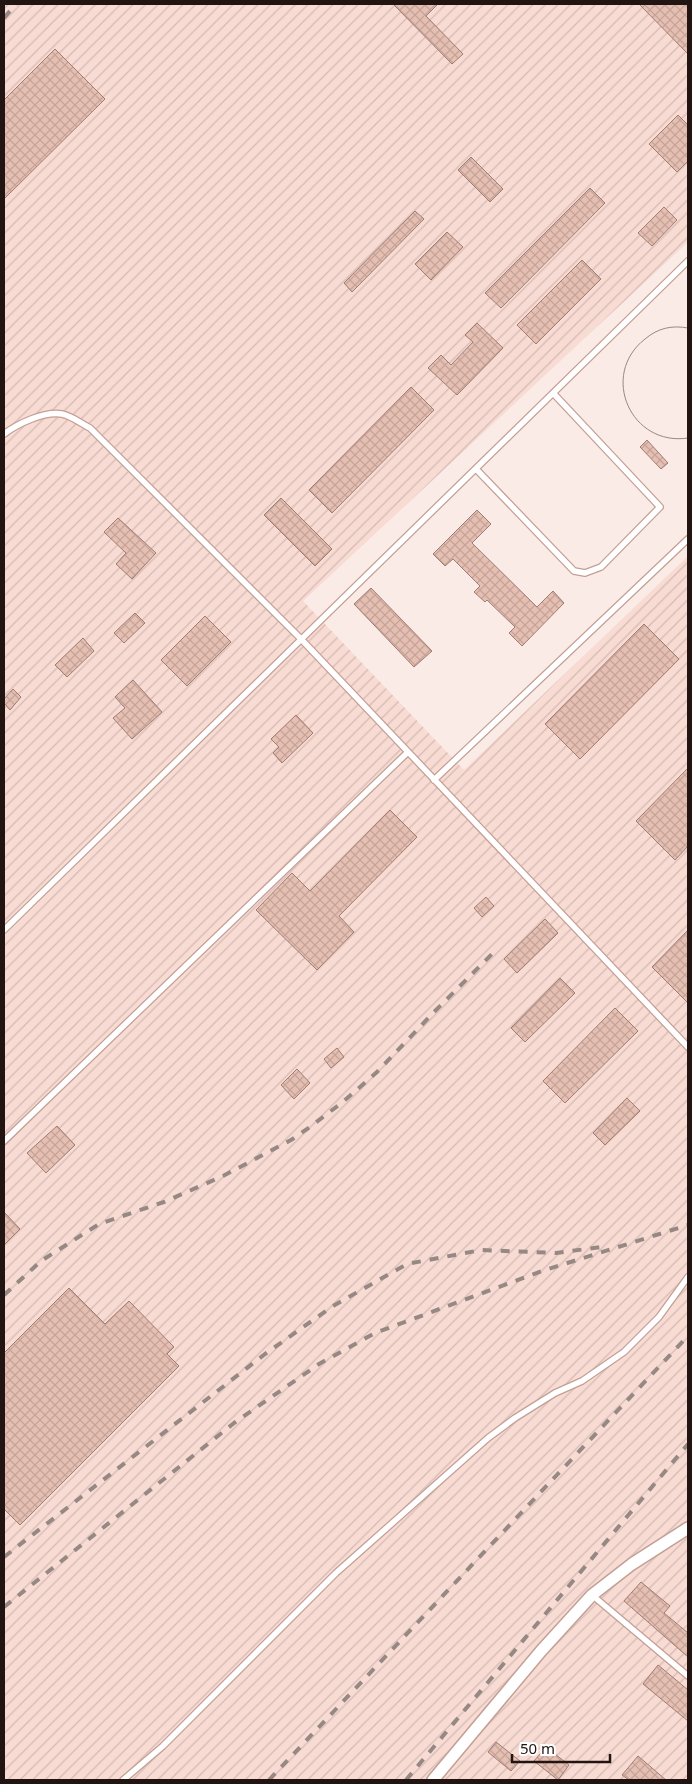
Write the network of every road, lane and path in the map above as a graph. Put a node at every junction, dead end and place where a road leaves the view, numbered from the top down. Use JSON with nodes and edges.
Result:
{"nodes":[{"id":1,"x":688,"y":261,"type":"edge"},
{"id":2,"x":553,"y":393,"type":"junction"},
{"id":3,"x":4,"y":434,"type":"edge"},
{"id":4,"x":476,"y":469,"type":"junction"},
{"id":5,"x":688,"y":539,"type":"edge"},
{"id":6,"x":301,"y":639,"type":"junction"},
{"id":7,"x":408,"y":752,"type":"junction"},
{"id":8,"x":434,"y":780,"type":"junction"},
{"id":9,"x":4,"y":930,"type":"edge"},
{"id":10,"x":688,"y":1047,"type":"edge"},
{"id":11,"x":4,"y":1141,"type":"edge"},
{"id":12,"x":688,"y":1277,"type":"edge"},
{"id":13,"x":688,"y":1528,"type":"edge"},
{"id":14,"x":592,"y":1595,"type":"junction"},
{"id":15,"x":688,"y":1676,"type":"edge"},
{"id":16,"x":123,"y":1780,"type":"edge"},
{"id":17,"x":433,"y":1780,"type":"edge"}],
"edges":[{"from":1,"to":2,"type":"lane"},
{"from":2,"to":4,"type":"lane"},
{"from":2,"to":4,"type":"lane"},
{"from":3,"to":6,"type":"lane"},
{"from":4,"to":6,"type":"lane"},
{"from":5,"to":8,"type":"lane"},
{"from":6,"to":7,"type":"lane"},
{"from":6,"to":9,"type":"lane"},
{"from":7,"to":8,"type":"lane"},
{"from":7,"to":11,"type":"lane"},
{"from":8,"to":10,"type":"lane"},
{"from":12,"to":16,"type":"lane"},
{"from":13,"to":14,"type":"street"},
{"from":14,"to":15,"type":"lane"},
{"from":14,"to":17,"type":"street"}]}
